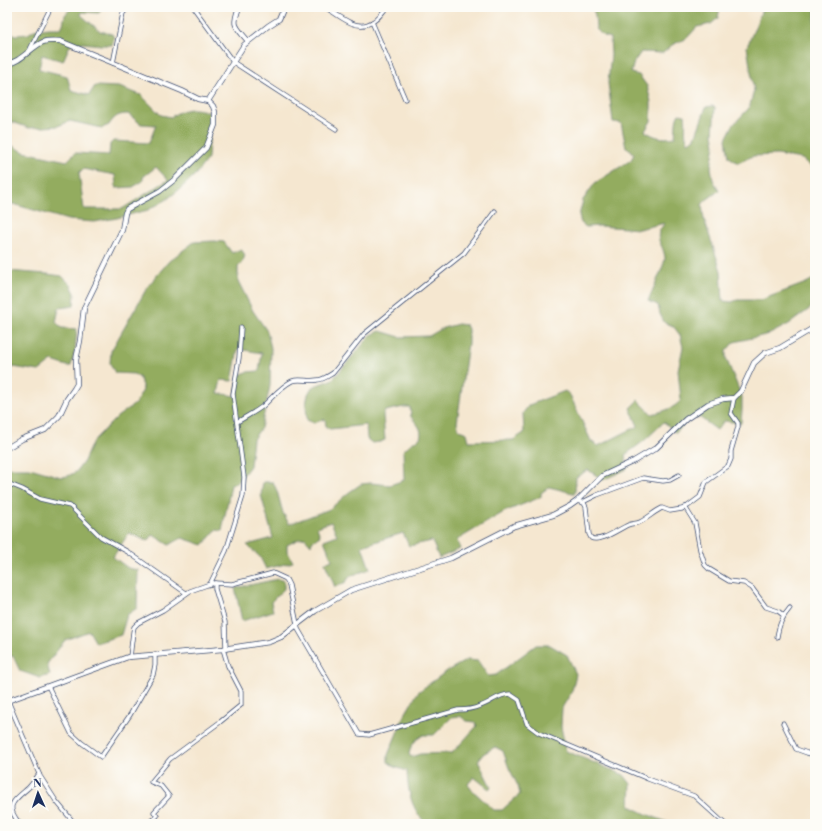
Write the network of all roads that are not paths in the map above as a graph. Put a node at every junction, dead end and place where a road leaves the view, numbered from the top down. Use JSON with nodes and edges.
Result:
{"nodes":[{"id":1,"x":51,"y":7,"type":"edge"},
{"id":2,"x":128,"y":7,"type":"edge"},
{"id":3,"x":193,"y":7,"type":"edge"},
{"id":4,"x":239,"y":7,"type":"edge"},
{"id":5,"x":284,"y":7,"type":"edge"},
{"id":6,"x":325,"y":7,"type":"edge"},
{"id":7,"x":387,"y":7,"type":"edge"},
{"id":8,"x":372,"y":22,"type":"junction"},
{"id":9,"x":248,"y":41,"type":"junction"},
{"id":10,"x":30,"y":50,"type":"junction"},
{"id":11,"x":233,"y":62,"type":"junction"},
{"id":12,"x":9,"y":63,"type":"edge"},
{"id":13,"x":113,"y":63,"type":"junction"},
{"id":14,"x":7,"y":78,"type":"edge"},
{"id":15,"x":405,"y":99,"type":"dead end"},
{"id":16,"x":208,"y":101,"type":"junction"},
{"id":17,"x":336,"y":128,"type":"dead end"},
{"id":18,"x":495,"y":211,"type":"dead end"},
{"id":19,"x":815,"y":327,"type":"edge"},
{"id":20,"x":241,"y":328,"type":"dead end"},
{"id":21,"x":734,"y":398,"type":"junction"},
{"id":22,"x":237,"y":422,"type":"junction"},
{"id":23,"x":7,"y":448,"type":"edge"},
{"id":24,"x":679,"y":475,"type":"dead end"},
{"id":25,"x":7,"y":483,"type":"edge"},
{"id":26,"x":577,"y":501,"type":"junction"},
{"id":27,"x":583,"y":502,"type":"junction"},
{"id":28,"x":685,"y":507,"type":"junction"},
{"id":29,"x":214,"y":583,"type":"junction"},
{"id":30,"x":210,"y":584,"type":"junction"},
{"id":31,"x":186,"y":593,"type":"junction"},
{"id":32,"x":790,"y":608,"type":"dead end"},
{"id":33,"x":783,"y":615,"type":"junction"},
{"id":34,"x":297,"y":624,"type":"junction"},
{"id":35,"x":777,"y":637,"type":"dead end"},
{"id":36,"x":225,"y":649,"type":"junction"},
{"id":37,"x":155,"y":654,"type":"junction"},
{"id":38,"x":130,"y":656,"type":"junction"},
{"id":39,"x":48,"y":686,"type":"junction"},
{"id":40,"x":8,"y":701,"type":"edge"},
{"id":41,"x":783,"y":723,"type":"dead end"},
{"id":42,"x":815,"y":754,"type":"edge"},
{"id":43,"x":39,"y":774,"type":"junction"},
{"id":44,"x":20,"y":824,"type":"edge"},
{"id":45,"x":75,"y":824,"type":"edge"},
{"id":46,"x":147,"y":824,"type":"edge"},
{"id":47,"x":725,"y":824,"type":"edge"}],
"edges":[{"from":1,"to":10,"type":"street"},
{"from":2,"to":13,"type":"street"},
{"from":3,"to":11,"type":"street"},
{"from":4,"to":9,"type":"street"},
{"from":5,"to":9,"type":"street"},
{"from":6,"to":8,"type":"street"},
{"from":7,"to":8,"type":"street"},
{"from":8,"to":15,"type":"street"},
{"from":9,"to":11,"type":"street"},
{"from":10,"to":12,"type":"street"},
{"from":10,"to":13,"type":"street"},
{"from":11,"to":16,"type":"street"},
{"from":11,"to":17,"type":"street"},
{"from":12,"to":14,"type":"street"},
{"from":13,"to":16,"type":"street"},
{"from":16,"to":23,"type":"street"},
{"from":18,"to":22,"type":"street"},
{"from":19,"to":21,"type":"street"},
{"from":20,"to":22,"type":"street"},
{"from":21,"to":26,"type":"street"},
{"from":21,"to":28,"type":"street"},
{"from":22,"to":30,"type":"street"},
{"from":24,"to":27,"type":"street"},
{"from":25,"to":31,"type":"street"},
{"from":26,"to":27,"type":"street"},
{"from":26,"to":34,"type":"street"},
{"from":27,"to":28,"type":"street"},
{"from":28,"to":33,"type":"street"},
{"from":29,"to":30,"type":"street"},
{"from":29,"to":34,"type":"street"},
{"from":29,"to":36,"type":"street"},
{"from":30,"to":31,"type":"street"},
{"from":31,"to":38,"type":"street"},
{"from":32,"to":33,"type":"street"},
{"from":33,"to":35,"type":"street"},
{"from":34,"to":36,"type":"street"},
{"from":34,"to":47,"type":"street"},
{"from":36,"to":37,"type":"street"},
{"from":36,"to":46,"type":"street"},
{"from":37,"to":38,"type":"street"},
{"from":37,"to":39,"type":"street"},
{"from":38,"to":39,"type":"street"},
{"from":39,"to":40,"type":"street"},
{"from":40,"to":43,"type":"street"},
{"from":41,"to":42,"type":"street"},
{"from":43,"to":44,"type":"street"},
{"from":43,"to":45,"type":"street"}]}
